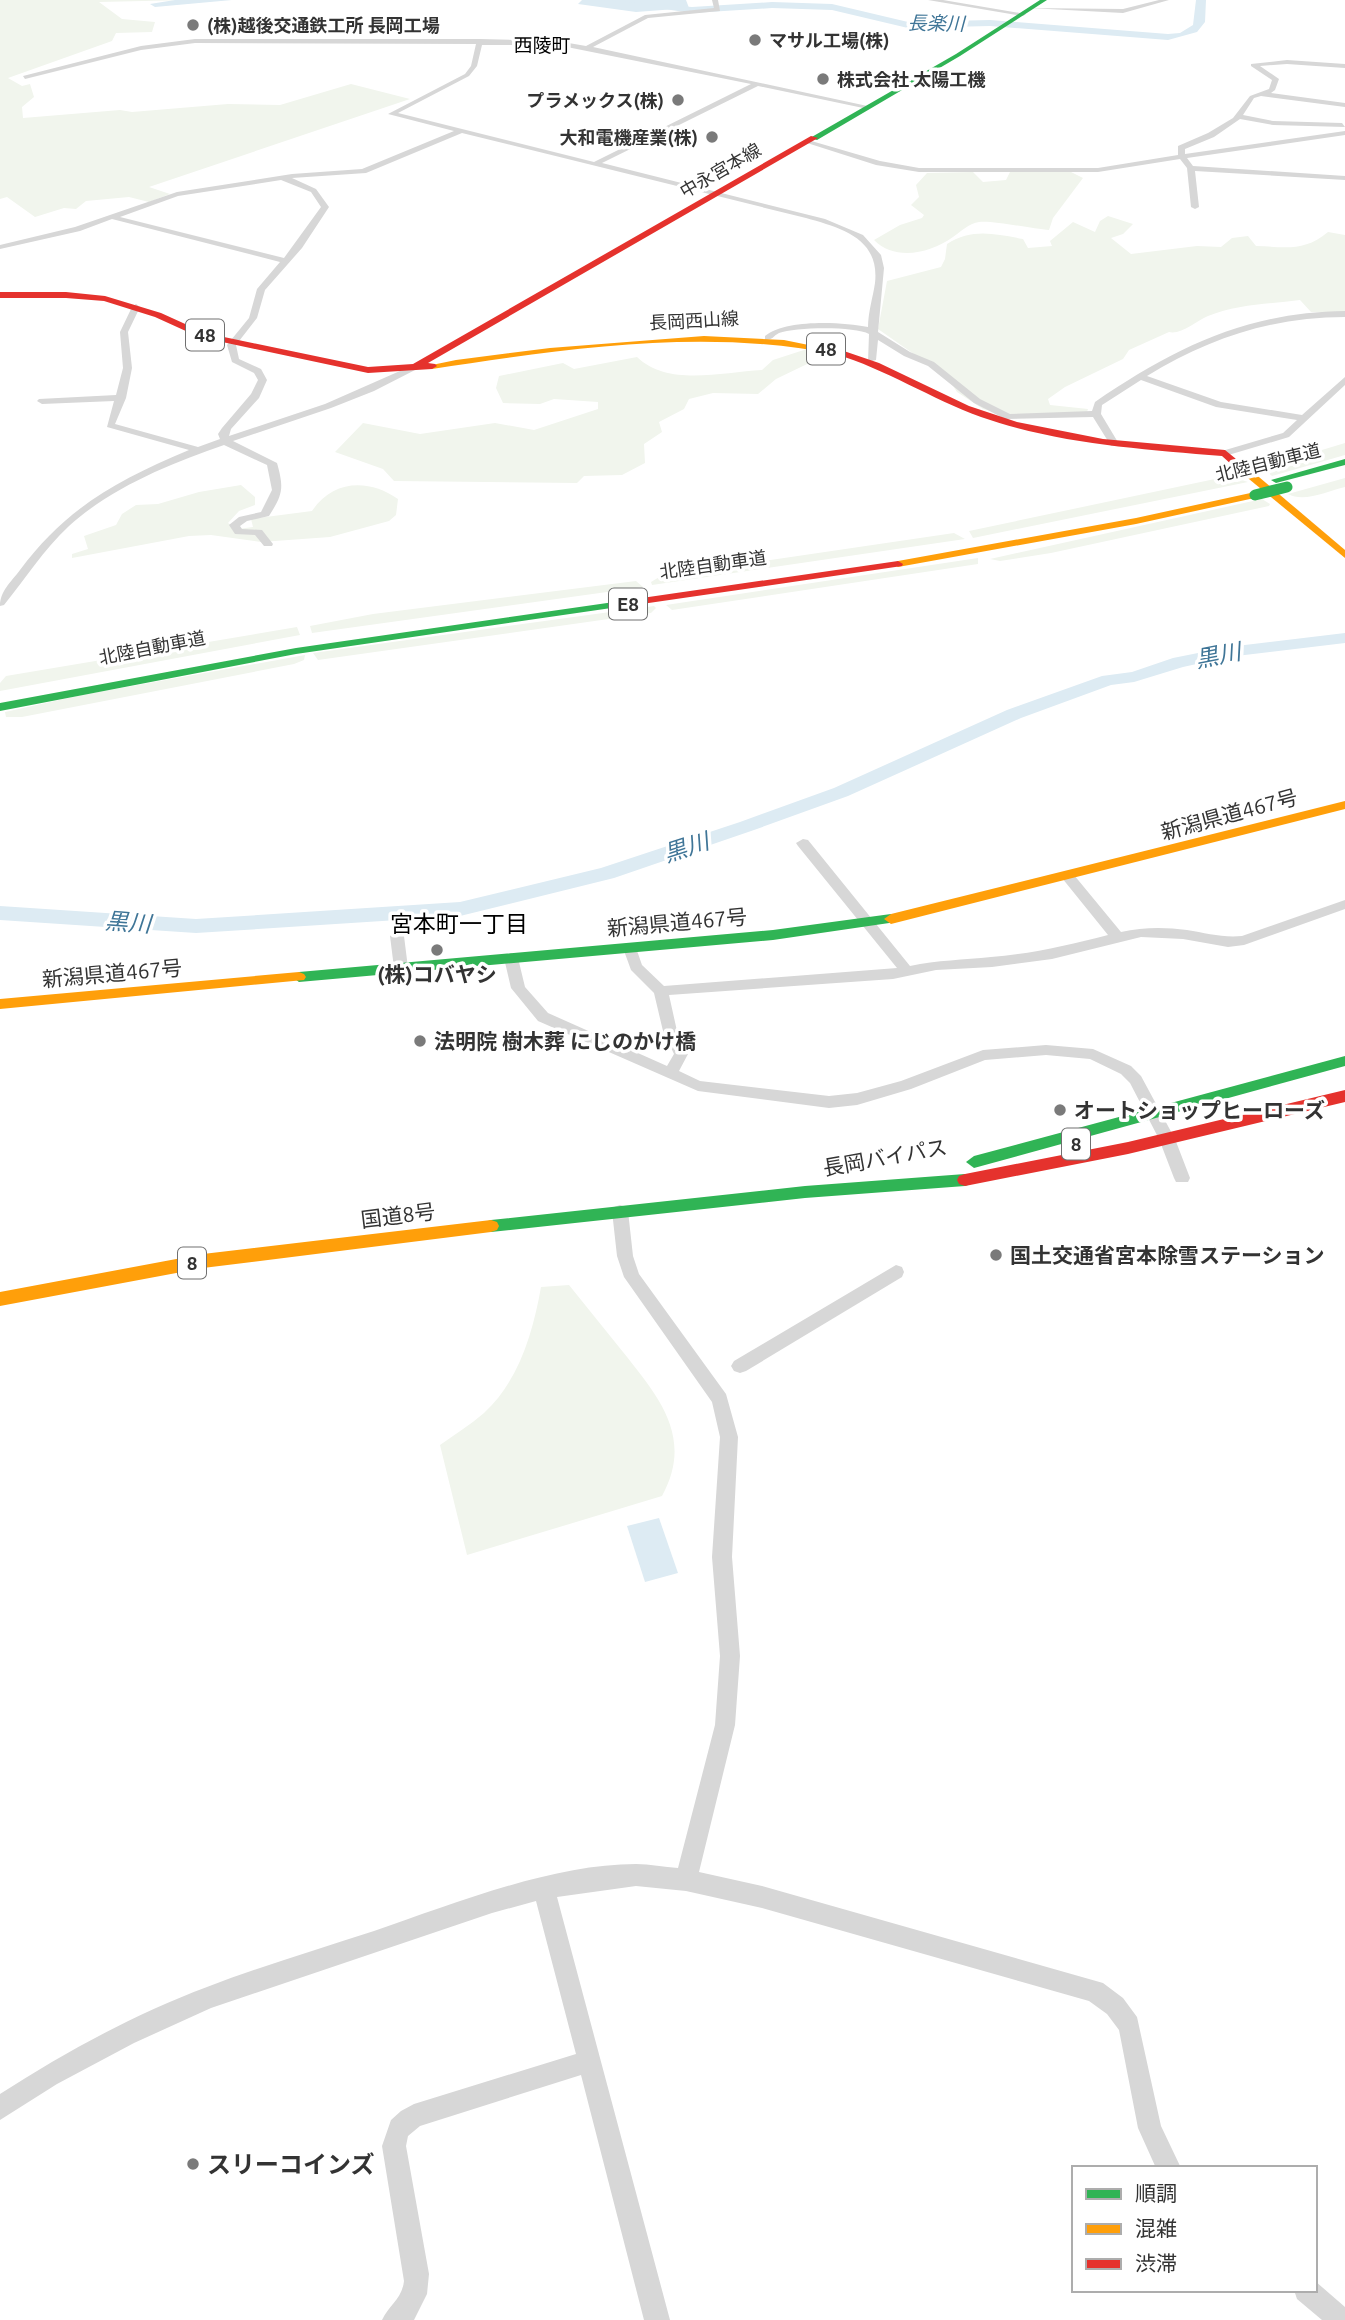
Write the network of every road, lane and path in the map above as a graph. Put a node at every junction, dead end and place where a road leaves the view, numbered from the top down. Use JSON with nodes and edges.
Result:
{"nodes":[{"id":1,"x":715,"y":0,"type":"edge"},
{"id":2,"x":931,"y":0,"type":"edge"},
{"id":3,"x":1100,"y":0,"type":"edge"},
{"id":4,"x":1166,"y":0,"type":"edge"},
{"id":5,"x":1033,"y":7,"type":"edge"},
{"id":6,"x":1090,"y":10,"type":"junction"},
{"id":7,"x":480,"y":41,"type":"junction"},
{"id":8,"x":587,"y":47,"type":"junction"},
{"id":9,"x":1332,"y":66,"type":"junction"},
{"id":10,"x":1345,"y":66,"type":"edge"},
{"id":11,"x":1345,"y":76,"type":"edge"},
{"id":12,"x":24,"y":77,"type":"dead end"},
{"id":13,"x":758,"y":83,"type":"junction"},
{"id":14,"x":1266,"y":93,"type":"junction"},
{"id":15,"x":1345,"y":105,"type":"edge"},
{"id":16,"x":868,"y":107,"type":"junction"},
{"id":17,"x":1240,"y":117,"type":"junction"},
{"id":18,"x":1345,"y":126,"type":"edge"},
{"id":19,"x":459,"y":132,"type":"junction"},
{"id":20,"x":1345,"y":133,"type":"edge"},
{"id":21,"x":808,"y":142,"type":"junction"},
{"id":22,"x":1182,"y":157,"type":"junction"},
{"id":23,"x":595,"y":164,"type":"junction"},
{"id":24,"x":1191,"y":168,"type":"junction"},
{"id":25,"x":282,"y":178,"type":"junction"},
{"id":26,"x":1345,"y":178,"type":"edge"},
{"id":27,"x":717,"y":194,"type":"junction"},
{"id":28,"x":1195,"y":207,"type":"dead end"},
{"id":29,"x":115,"y":218,"type":"junction"},
{"id":30,"x":0,"y":247,"type":"edge"},
{"id":31,"x":284,"y":261,"type":"junction"},
{"id":32,"x":0,"y":295,"type":"edge"},
{"id":33,"x":136,"y":307,"type":"junction"},
{"id":34,"x":1345,"y":314,"type":"edge"},
{"id":35,"x":872,"y":331,"type":"junction"},
{"id":36,"x":768,"y":338,"type":"junction"},
{"id":37,"x":234,"y":342,"type":"junction"},
{"id":38,"x":872,"y":360,"type":"junction"},
{"id":39,"x":412,"y":369,"type":"junction"},
{"id":40,"x":1142,"y":377,"type":"junction"},
{"id":41,"x":1345,"y":380,"type":"edge"},
{"id":42,"x":121,"y":398,"type":"junction"},
{"id":43,"x":41,"y":401,"type":"dead end"},
{"id":44,"x":1096,"y":414,"type":"junction"},
{"id":45,"x":1305,"y":418,"type":"junction"},
{"id":46,"x":226,"y":442,"type":"junction"},
{"id":47,"x":1114,"y":444,"type":"junction"},
{"id":48,"x":202,"y":451,"type":"junction"},
{"id":49,"x":1224,"y":453,"type":"junction"},
{"id":50,"x":1345,"y":462,"type":"edge"},
{"id":51,"x":1345,"y":472,"type":"edge"},
{"id":52,"x":1282,"y":484,"type":"junction"},
{"id":53,"x":1252,"y":492,"type":"junction"},
{"id":54,"x":268,"y":544,"type":"dead end"},
{"id":55,"x":1345,"y":555,"type":"edge"},
{"id":56,"x":0,"y":603,"type":"edge"},
{"id":57,"x":0,"y":697,"type":"edge"},
{"id":58,"x":0,"y":707,"type":"edge"},
{"id":59,"x":1345,"y":805,"type":"edge"},
{"id":60,"x":803,"y":843,"type":"dead end"},
{"id":61,"x":1069,"y":878,"type":"junction"},
{"id":62,"x":1345,"y":904,"type":"edge"},
{"id":63,"x":870,"y":922,"type":"junction"},
{"id":64,"x":397,"y":936,"type":"dead end"},
{"id":65,"x":1117,"y":937,"type":"junction"},
{"id":66,"x":630,"y":948,"type":"junction"},
{"id":67,"x":511,"y":958,"type":"junction"},
{"id":68,"x":401,"y":968,"type":"junction"},
{"id":69,"x":906,"y":970,"type":"junction"},
{"id":70,"x":661,"y":991,"type":"junction"},
{"id":71,"x":0,"y":1003,"type":"edge"},
{"id":72,"x":1345,"y":1062,"type":"edge"},
{"id":73,"x":670,"y":1075,"type":"junction"},
{"id":74,"x":1345,"y":1081,"type":"edge"},
{"id":75,"x":1345,"y":1096,"type":"edge"},
{"id":76,"x":1345,"y":1105,"type":"edge"},
{"id":77,"x":1231,"y":1123,"type":"junction"},
{"id":78,"x":1161,"y":1125,"type":"junction"},
{"id":79,"x":1182,"y":1178,"type":"dead end"},
{"id":80,"x":805,"y":1192,"type":"junction"},
{"id":81,"x":620,"y":1211,"type":"junction"},
{"id":82,"x":896,"y":1272,"type":"dead end"},
{"id":83,"x":0,"y":1299,"type":"edge"},
{"id":84,"x":740,"y":1366,"type":"dead end"},
{"id":85,"x":686,"y":1880,"type":"junction"},
{"id":86,"x":544,"y":1888,"type":"junction"},
{"id":87,"x":590,"y":2062,"type":"junction"},
{"id":88,"x":0,"y":2108,"type":"edge"},
{"id":89,"x":1168,"y":2166,"type":"edge"},
{"id":90,"x":1308,"y":2292,"type":"edge"},
{"id":91,"x":396,"y":2320,"type":"edge"},
{"id":92,"x":657,"y":2320,"type":"edge"},
{"id":93,"x":1341,"y":2320,"type":"edge"}],
"edges":[{"from":1,"to":8,"type":"street"},
{"from":2,"to":5,"type":"street"},
{"from":3,"to":6,"type":"street"},
{"from":4,"to":6,"type":"street"},
{"from":5,"to":6,"type":"street"},
{"from":5,"to":16,"type":"main road","name":"中永宮本線"},
{"from":7,"to":8,"type":"street"},
{"from":7,"to":12,"type":"street"},
{"from":7,"to":19,"type":"street"},
{"from":8,"to":13,"type":"street"},
{"from":9,"to":10,"type":"street"},
{"from":9,"to":11,"type":"street"},
{"from":9,"to":14,"type":"street"},
{"from":13,"to":16,"type":"street"},
{"from":13,"to":23,"type":"street"},
{"from":14,"to":15,"type":"street"},
{"from":14,"to":17,"type":"street"},
{"from":16,"to":21,"type":"main road","name":"中永宮本線"},
{"from":17,"to":18,"type":"street"},
{"from":17,"to":22,"type":"street"},
{"from":19,"to":23,"type":"street"},
{"from":19,"to":25,"type":"street"},
{"from":20,"to":22,"type":"street"},
{"from":21,"to":22,"type":"street"},
{"from":21,"to":27,"type":"main road","name":"中永宮本線"},
{"from":22,"to":24,"type":"street"},
{"from":23,"to":27,"type":"street"},
{"from":24,"to":26,"type":"street"},
{"from":24,"to":28,"type":"street"},
{"from":25,"to":29,"type":"street"},
{"from":25,"to":31,"type":"street"},
{"from":27,"to":35,"type":"street"},
{"from":27,"to":39,"type":"main road","name":"中永宮本線"},
{"from":29,"to":30,"type":"street"},
{"from":29,"to":31,"type":"street"},
{"from":31,"to":37,"type":"street"},
{"from":32,"to":33,"type":"main road","name":"長岡西山線","number":"48"},
{"from":33,"to":37,"type":"main road","name":"長岡西山線","number":"48"},
{"from":33,"to":42,"type":"street"},
{"from":34,"to":40,"type":"street"},
{"from":35,"to":36,"type":"street"},
{"from":35,"to":38,"type":"street"},
{"from":35,"to":44,"type":"street"},
{"from":36,"to":38,"type":"main road","name":"長岡西山線","number":"48"},
{"from":36,"to":39,"type":"main road","name":"長岡西山線","number":"48"},
{"from":37,"to":39,"type":"main road","name":"長岡西山線","number":"48"},
{"from":37,"to":46,"type":"street"},
{"from":38,"to":47,"type":"main road","name":"長岡西山線","number":"48"},
{"from":39,"to":46,"type":"street"},
{"from":40,"to":44,"type":"street"},
{"from":40,"to":45,"type":"street"},
{"from":41,"to":45,"type":"street"},
{"from":42,"to":43,"type":"street"},
{"from":42,"to":48,"type":"street"},
{"from":44,"to":47,"type":"street"},
{"from":45,"to":49,"type":"street"},
{"from":46,"to":48,"type":"street"},
{"from":46,"to":54,"type":"street"},
{"from":47,"to":49,"type":"main road","name":"長岡西山線","number":"48"},
{"from":48,"to":56,"type":"street"},
{"from":49,"to":55,"type":"main road"},
{"from":50,"to":52,"type":"main road","name":"北陸自動車道","number":"E8"},
{"from":51,"to":52,"type":"main road","name":"北陸自動車道","number":"E8"},
{"from":52,"to":53,"type":"main road","name":"北陸自動車道","number":"E8","bridge":true},
{"from":53,"to":57,"type":"main road","name":"北陸自動車道","number":"E8"},
{"from":53,"to":58,"type":"main road","name":"北陸自動車道","number":"E8"},
{"from":59,"to":61,"type":"main road","name":"新潟県道467号"},
{"from":60,"to":63,"type":"street"},
{"from":61,"to":63,"type":"main road","name":"新潟県道467号"},
{"from":61,"to":65,"type":"street"},
{"from":62,"to":65,"type":"street"},
{"from":63,"to":66,"type":"main road","name":"新潟県道467号"},
{"from":63,"to":69,"type":"street"},
{"from":64,"to":68,"type":"street"},
{"from":65,"to":69,"type":"street"},
{"from":66,"to":67,"type":"main road","name":"新潟県道467号"},
{"from":66,"to":70,"type":"street"},
{"from":67,"to":68,"type":"main road","name":"新潟県道467号"},
{"from":67,"to":73,"type":"street"},
{"from":68,"to":71,"type":"main road","name":"新潟県道467号"},
{"from":69,"to":70,"type":"street"},
{"from":70,"to":73,"type":"street"},
{"from":72,"to":78,"type":"main road"},
{"from":73,"to":78,"type":"street"},
{"from":74,"to":78,"type":"main road","name":"長岡バイパス","number":"8"},
{"from":75,"to":77,"type":"main road","name":"長岡バイパス","number":"8"},
{"from":76,"to":77,"type":"main road"},
{"from":77,"to":78,"type":"main road","name":"長岡バイパス","number":"8"},
{"from":78,"to":79,"type":"street"},
{"from":78,"to":80,"type":"main road","name":"長岡バイパス","number":"8"},
{"from":78,"to":80,"type":"main road","name":"長岡バイパス","number":"8"},
{"from":80,"to":81,"type":"main road","name":"国道8号","number":"8"},
{"from":81,"to":83,"type":"main road","name":"国道8号","number":"8"},
{"from":81,"to":85,"type":"street"},
{"from":82,"to":84,"type":"street"},
{"from":85,"to":86,"type":"street"},
{"from":85,"to":89,"type":"street"},
{"from":86,"to":87,"type":"street"},
{"from":86,"to":88,"type":"street"},
{"from":87,"to":91,"type":"street"},
{"from":87,"to":92,"type":"street"},
{"from":90,"to":93,"type":"street"}]}
